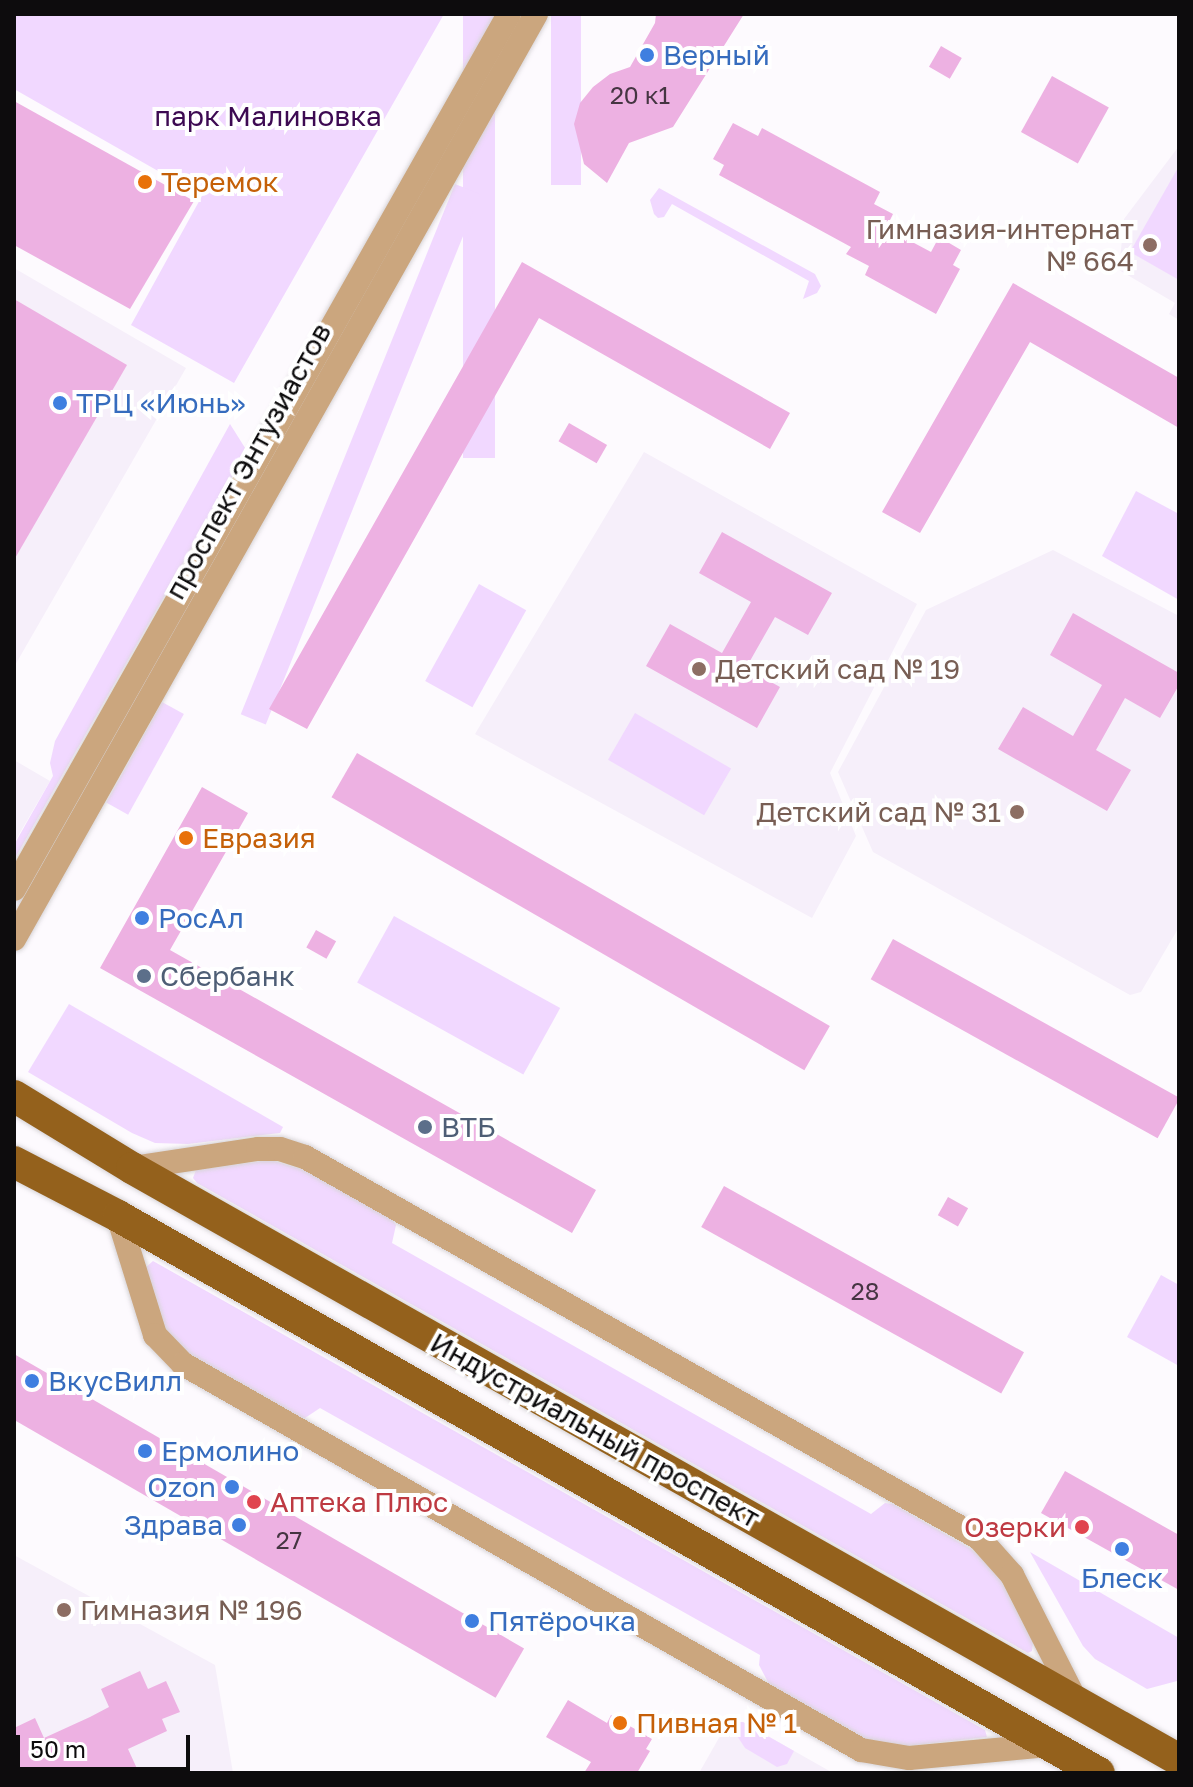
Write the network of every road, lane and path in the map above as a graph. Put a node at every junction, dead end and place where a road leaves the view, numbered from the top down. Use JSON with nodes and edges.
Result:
{"nodes":[{"id":1,"x":509,"y":14,"type":"edge"},
{"id":2,"x":536,"y":14,"type":"edge"},
{"id":3,"x":14,"y":889,"type":"edge"},
{"id":4,"x":14,"y":939,"type":"edge"},
{"id":5,"x":14,"y":1096,"type":"edge"},
{"id":6,"x":14,"y":1162,"type":"edge"},
{"id":7,"x":132,"y":1168,"type":"junction"},
{"id":8,"x":118,"y":1216,"type":"junction"},
{"id":9,"x":1076,"y":1701,"type":"junction"},
{"id":10,"x":1050,"y":1745,"type":"junction"},
{"id":11,"x":1179,"y":1760,"type":"edge"},
{"id":12,"x":1099,"y":1773,"type":"edge"}],
"edges":[{"from":1,"to":3,"type":"street","name":"проспект Энтузиастов"},
{"from":2,"to":4,"type":"street","name":"проспект Энтузиастов"},
{"from":5,"to":7,"type":"main road","name":"Индустриальный проспект"},
{"from":6,"to":8,"type":"main road","name":"Индустриальный проспект"},
{"from":7,"to":9,"type":"main road","name":"Индустриальный проспект"},
{"from":7,"to":9,"type":"street"},
{"from":8,"to":10,"type":"main road","name":"Индустриальный проспект"},
{"from":8,"to":10,"type":"street"},
{"from":9,"to":11,"type":"main road","name":"Индустриальный проспект"},
{"from":10,"to":12,"type":"main road","name":"Индустриальный проспект"}]}
